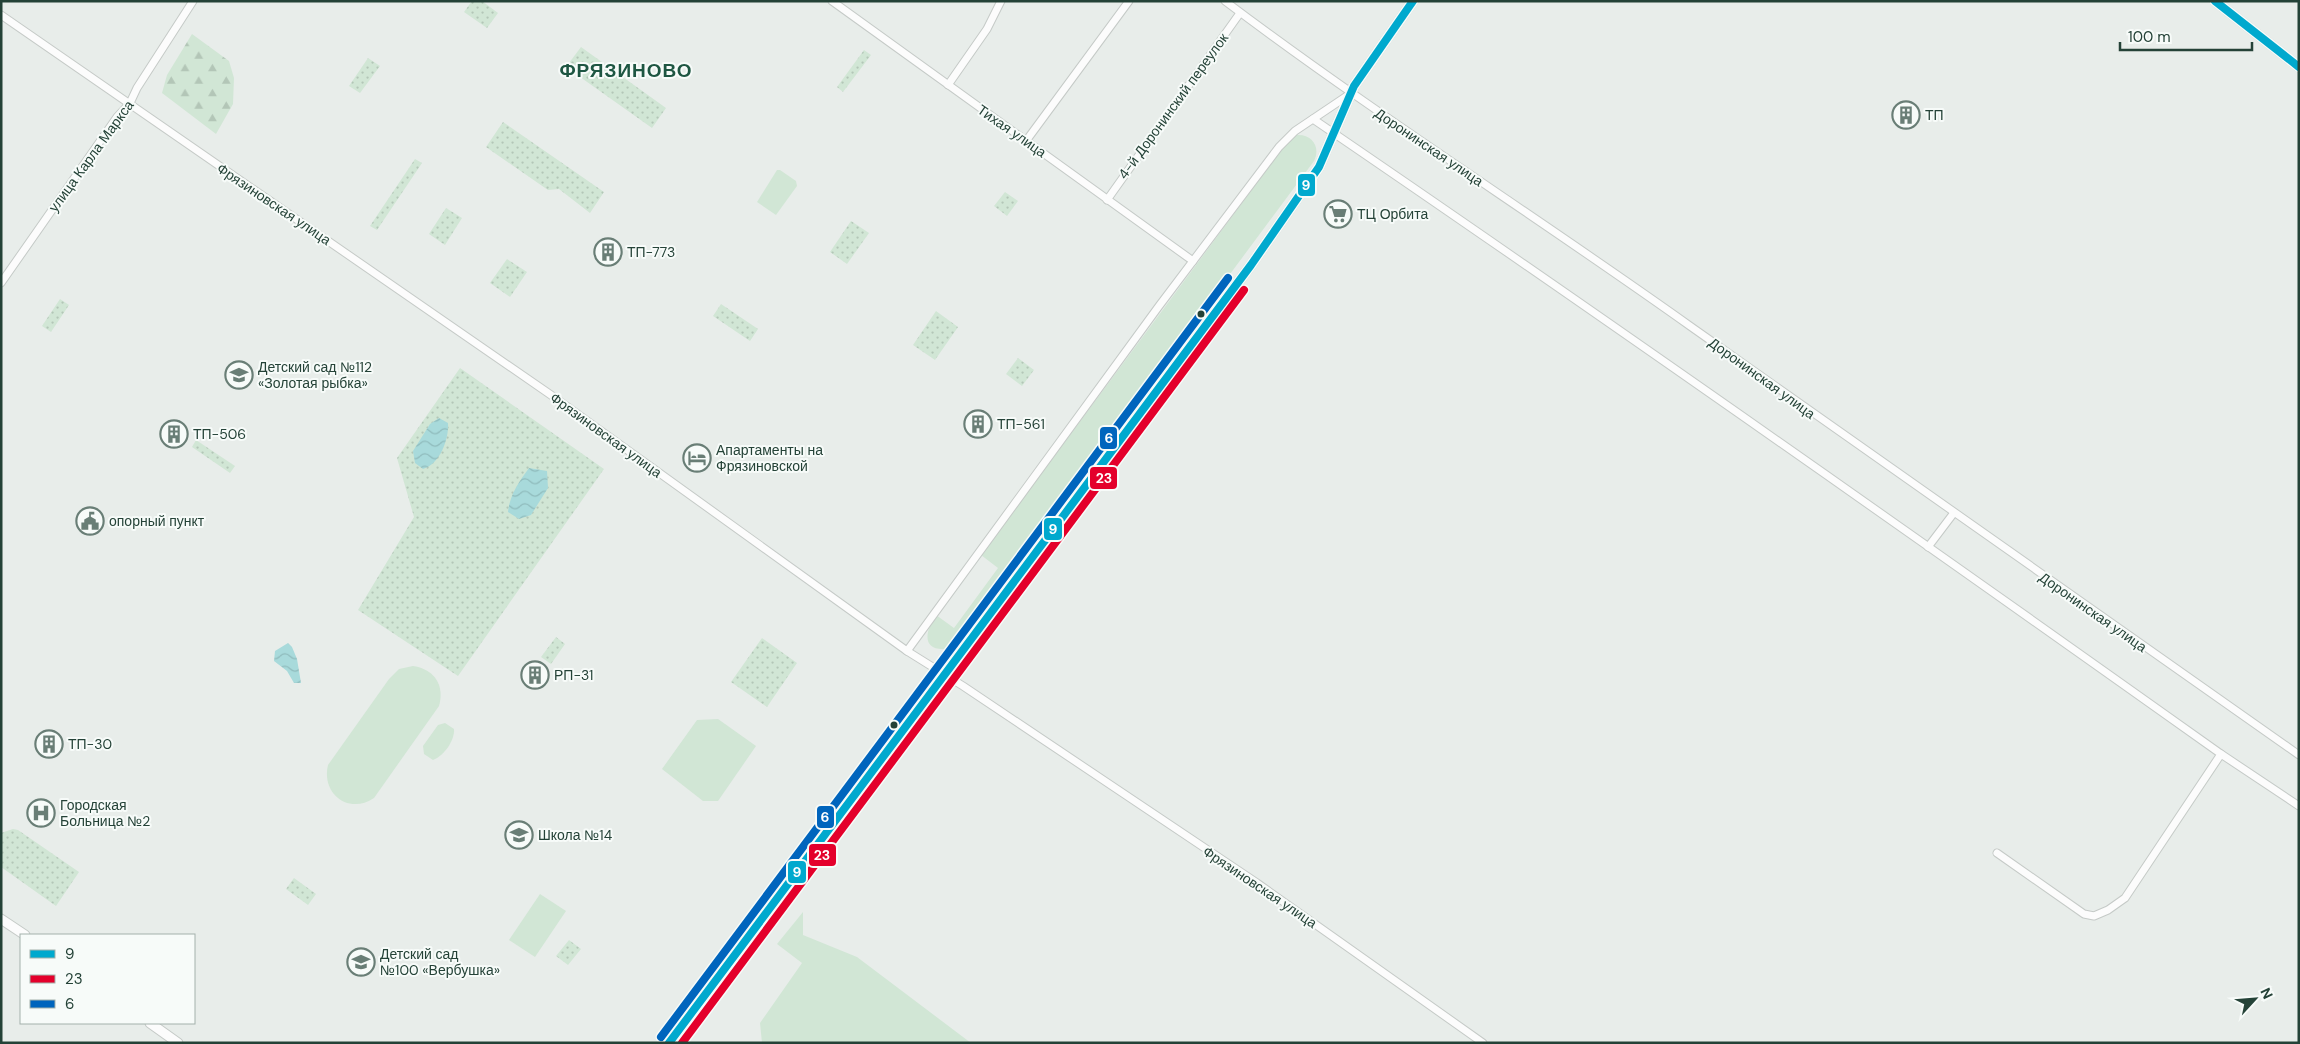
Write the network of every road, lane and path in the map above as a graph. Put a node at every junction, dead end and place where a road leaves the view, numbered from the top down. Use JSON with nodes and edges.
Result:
{"nodes":[{"id":1,"x":193,"y":1,"type":"edge"},
{"id":2,"x":832,"y":1,"type":"edge"},
{"id":3,"x":1001,"y":1,"type":"edge"},
{"id":4,"x":1129,"y":1,"type":"edge"},
{"id":5,"x":1225,"y":1,"type":"edge"},
{"id":6,"x":1412,"y":1,"type":"edge"},
{"id":7,"x":2215,"y":1,"type":"edge"},
{"id":8,"x":1240,"y":13,"type":"junction"},
{"id":9,"x":1,"y":15,"type":"edge"},
{"id":10,"x":2299,"y":68,"type":"edge"},
{"id":11,"x":948,"y":85,"type":"junction"},
{"id":12,"x":1350,"y":94,"type":"junction"},
{"id":13,"x":130,"y":103,"type":"junction"},
{"id":14,"x":1313,"y":119,"type":"junction"},
{"id":15,"x":1334,"y":134,"type":"junction"},
{"id":16,"x":1026,"y":141,"type":"junction"},
{"id":17,"x":1107,"y":200,"type":"junction"},
{"id":18,"x":1193,"y":261,"type":"junction"},
{"id":19,"x":1,"y":283,"type":"edge"},
{"id":20,"x":1953,"y":514,"type":"junction"},
{"id":21,"x":1928,"y":547,"type":"junction"},
{"id":22,"x":906,"y":651,"type":"junction"},
{"id":23,"x":944,"y":674,"type":"junction"},
{"id":24,"x":2221,"y":754,"type":"junction"},
{"id":25,"x":2299,"y":755,"type":"edge"},
{"id":26,"x":2299,"y":806,"type":"edge"},
{"id":27,"x":1997,"y":853,"type":"dead end"},
{"id":28,"x":1,"y":918,"type":"edge"},
{"id":29,"x":24,"y":934,"type":"edge"},
{"id":30,"x":151,"y":1024,"type":"edge"},
{"id":31,"x":178,"y":1043,"type":"edge"},
{"id":32,"x":670,"y":1043,"type":"edge"},
{"id":33,"x":1483,"y":1043,"type":"edge"}],
"edges":[{"from":1,"to":13,"type":"street","name":"улица Карла Маркса"},
{"from":2,"to":11,"type":"street","name":"Тихая улица"},
{"from":3,"to":11,"type":"street"},
{"from":4,"to":16,"type":"street"},
{"from":5,"to":8,"type":"street","name":"Доронинская улица"},
{"from":6,"to":12,"type":"street"},
{"from":7,"to":10,"type":"street"},
{"from":8,"to":12,"type":"street","name":"Доронинская улица"},
{"from":8,"to":17,"type":"street","name":"4-й Доронинский переулок"},
{"from":9,"to":13,"type":"street","name":"Фрязиновская улица"},
{"from":11,"to":16,"type":"street","name":"Тихая улица"},
{"from":12,"to":14,"type":"street"},
{"from":12,"to":15,"type":"street"},
{"from":12,"to":20,"type":"street","name":"Доронинская улица"},
{"from":13,"to":19,"type":"street","name":"улица Карла Маркса"},
{"from":13,"to":22,"type":"street","name":"Фрязиновская улица"},
{"from":14,"to":15,"type":"street"},
{"from":14,"to":18,"type":"street"},
{"from":15,"to":21,"type":"street"},
{"from":15,"to":23,"type":"street"},
{"from":16,"to":17,"type":"street","name":"Тихая улица"},
{"from":17,"to":18,"type":"street","name":"Тихая улица"},
{"from":18,"to":22,"type":"street"},
{"from":20,"to":21,"type":"street"},
{"from":20,"to":25,"type":"street","name":"Доронинская улица"},
{"from":21,"to":24,"type":"street"},
{"from":22,"to":23,"type":"street","name":"Фрязиновская улица"},
{"from":23,"to":32,"type":"street"},
{"from":23,"to":33,"type":"street","name":"Фрязиновская улица"},
{"from":24,"to":26,"type":"street"},
{"from":24,"to":27,"type":"street"},
{"from":28,"to":29,"type":"street"},
{"from":30,"to":31,"type":"street"}]}
